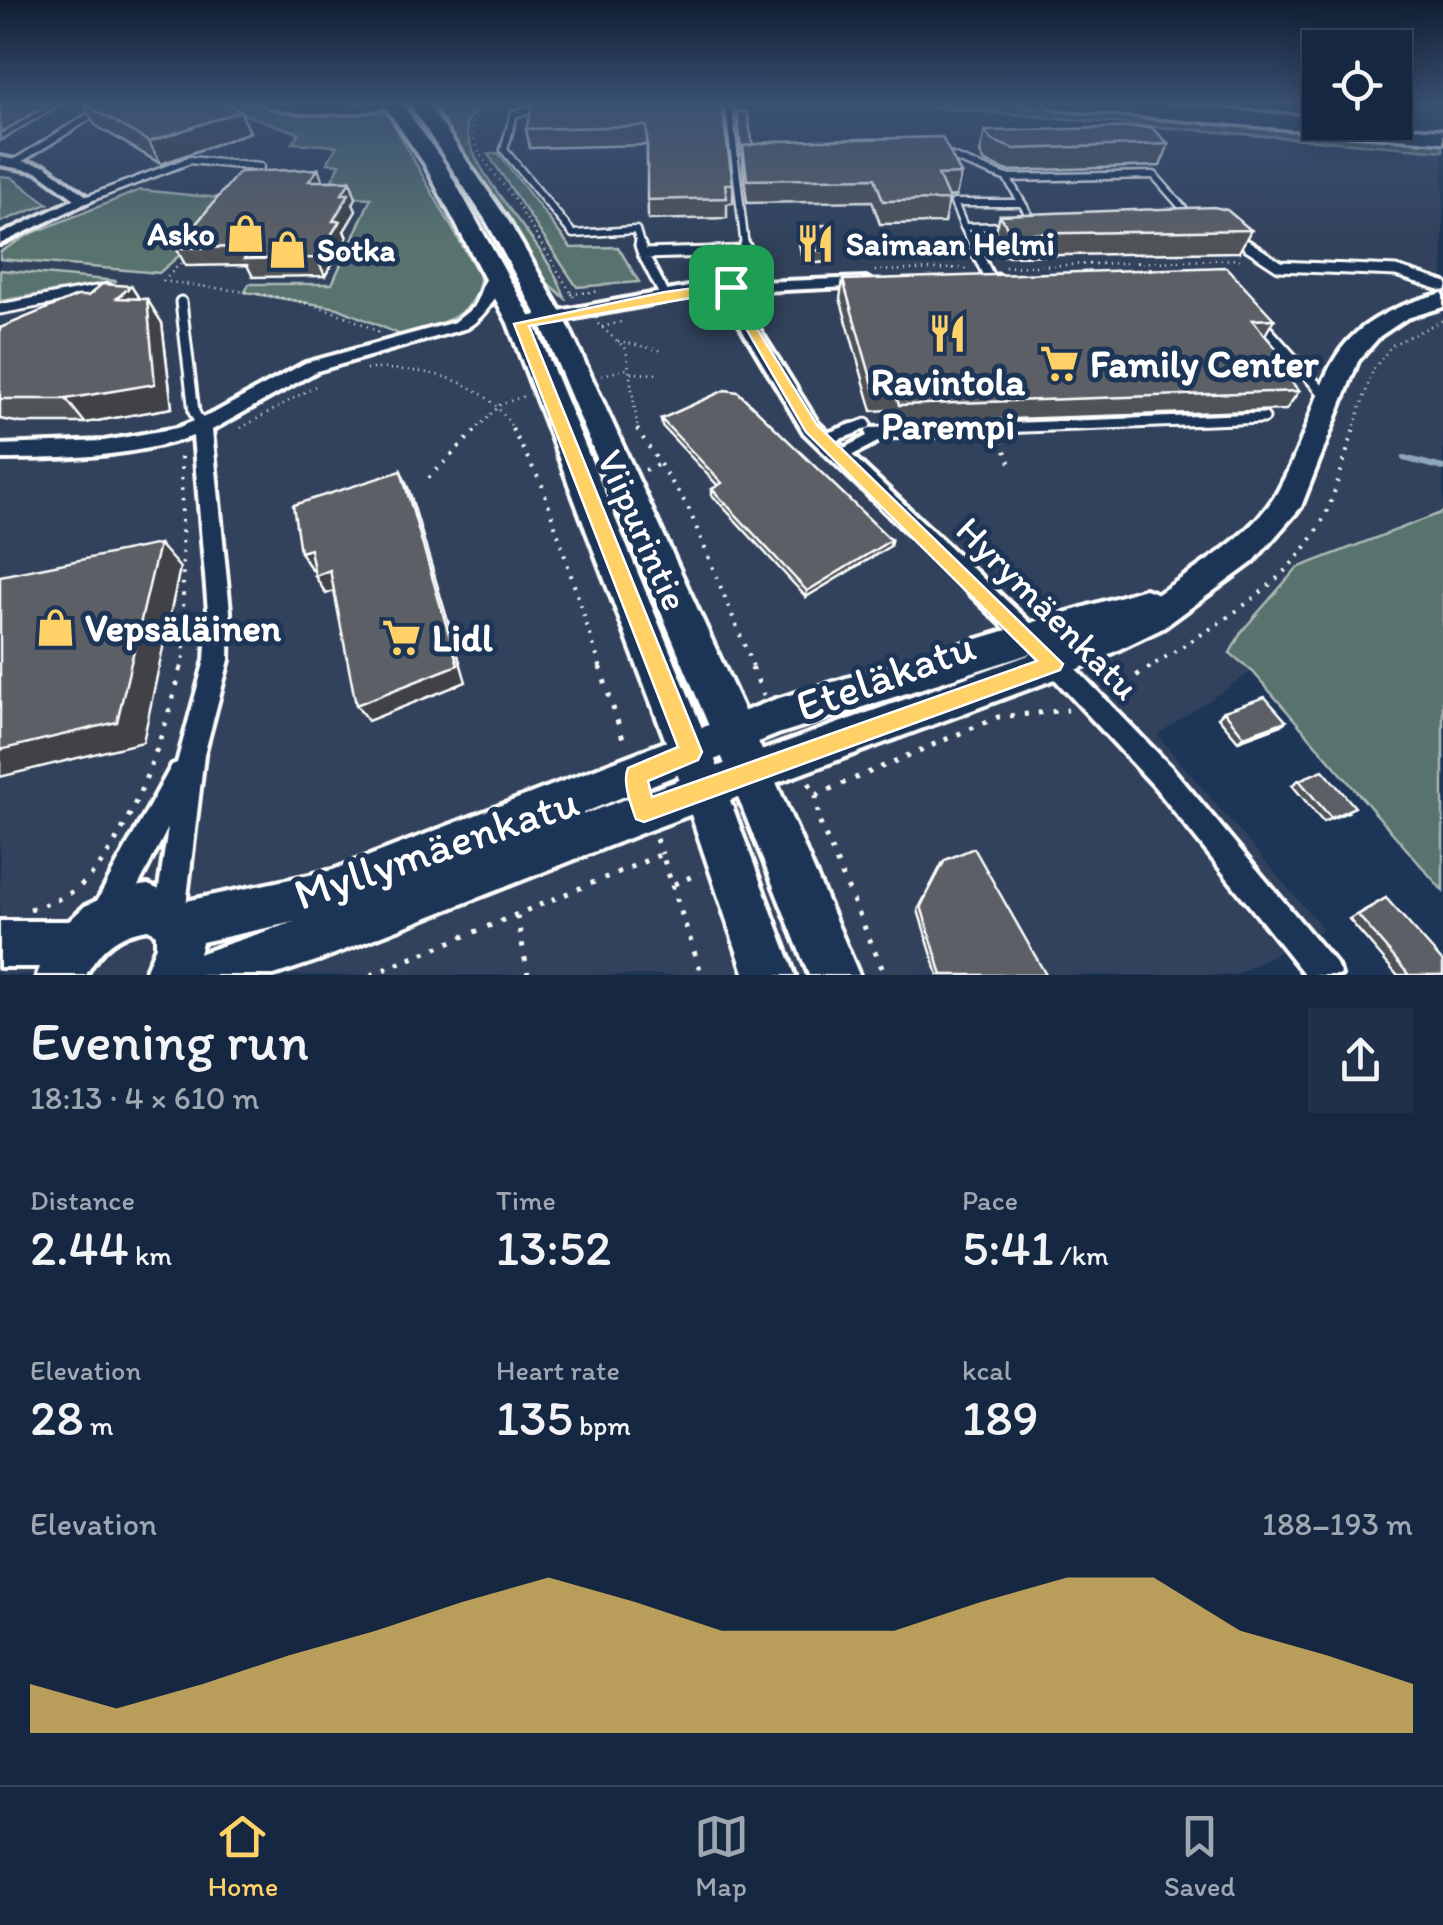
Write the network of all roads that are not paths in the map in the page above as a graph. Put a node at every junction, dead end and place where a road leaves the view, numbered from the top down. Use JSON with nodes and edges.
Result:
{"nodes":[{"id":1,"x":31,"y":148,"type":"edge"},
{"id":2,"x":424,"y":148,"type":"edge"},
{"id":3,"x":449,"y":148,"type":"edge"},
{"id":4,"x":504,"y":148,"type":"edge"},
{"id":5,"x":733,"y":148,"type":"edge"},
{"id":6,"x":939,"y":152,"type":"edge"},
{"id":7,"x":748,"y":161,"type":"edge"},
{"id":8,"x":7,"y":162,"type":"edge"},
{"id":9,"x":734,"y":164,"type":"junction"},
{"id":10,"x":260,"y":167,"type":"edge"},
{"id":11,"x":1007,"y":178,"type":"junction"},
{"id":12,"x":84,"y":200,"type":"junction"},
{"id":13,"x":1021,"y":202,"type":"junction"},
{"id":14,"x":1191,"y":218,"type":"junction"},
{"id":15,"x":1205,"y":221,"type":"edge"},
{"id":16,"x":1174,"y":222,"type":"edge"},
{"id":17,"x":1035,"y":225,"type":"junction"},
{"id":18,"x":1055,"y":225,"type":"edge"},
{"id":19,"x":1218,"y":225,"type":"edge"},
{"id":20,"x":964,"y":227,"type":"junction"},
{"id":21,"x":0,"y":240,"type":"edge"},
{"id":22,"x":744,"y":252,"type":"junction"},
{"id":23,"x":643,"y":254,"type":"junction"},
{"id":24,"x":495,"y":274,"type":"junction"},
{"id":25,"x":987,"y":274,"type":"junction"},
{"id":26,"x":1008,"y":279,"type":"edge"},
{"id":27,"x":970,"y":280,"type":"edge"},
{"id":28,"x":892,"y":282,"type":"edge"},
{"id":29,"x":1443,"y":286,"type":"edge"},
{"id":30,"x":740,"y":287,"type":"junction"},
{"id":31,"x":109,"y":288,"type":"edge"},
{"id":32,"x":665,"y":296,"type":"junction"},
{"id":33,"x":1443,"y":300,"type":"edge"},
{"id":34,"x":181,"y":302,"type":"dead end"},
{"id":35,"x":0,"y":309,"type":"edge"},
{"id":36,"x":557,"y":311,"type":"junction"},
{"id":37,"x":1252,"y":314,"type":"edge"},
{"id":38,"x":1328,"y":398,"type":"junction"},
{"id":39,"x":1264,"y":418,"type":"dead end"},
{"id":40,"x":871,"y":432,"type":"junction"},
{"id":41,"x":204,"y":433,"type":"junction"},
{"id":42,"x":832,"y":448,"type":"junction"},
{"id":43,"x":0,"y":452,"type":"edge"},
{"id":44,"x":1043,"y":652,"type":"junction"},
{"id":45,"x":190,"y":754,"type":"junction"},
{"id":46,"x":742,"y":755,"type":"junction"},
{"id":47,"x":697,"y":771,"type":"junction"},
{"id":48,"x":640,"y":793,"type":"junction"},
{"id":49,"x":173,"y":919,"type":"junction"},
{"id":50,"x":0,"y":944,"type":"edge"},
{"id":51,"x":81,"y":946,"type":"edge"},
{"id":52,"x":167,"y":975,"type":"edge"},
{"id":53,"x":204,"y":975,"type":"edge"},
{"id":54,"x":770,"y":975,"type":"edge"},
{"id":55,"x":834,"y":975,"type":"edge"},
{"id":56,"x":1325,"y":975,"type":"edge"}],
"edges":[{"from":1,"to":8,"type":"lane"},
{"from":2,"to":24,"type":"main road","name":"Viipurintie"},
{"from":3,"to":36,"type":"main road","name":"Viipurintie"},
{"from":4,"to":23,"type":"lane"},
{"from":5,"to":9,"type":"lane"},
{"from":6,"to":11,"type":"lane"},
{"from":7,"to":9,"type":"lane"},
{"from":8,"to":12,"type":"street"},
{"from":9,"to":22,"type":"lane"},
{"from":10,"to":12,"type":"lane"},
{"from":11,"to":13,"type":"lane"},
{"from":11,"to":14,"type":"lane"},
{"from":12,"to":21,"type":"street"},
{"from":13,"to":17,"type":"lane"},
{"from":13,"to":20,"type":"lane"},
{"from":14,"to":15,"type":"lane"},
{"from":14,"to":16,"type":"lane"},
{"from":17,"to":18,"type":"lane"},
{"from":17,"to":20,"type":"lane"},
{"from":19,"to":29,"type":"lane"},
{"from":20,"to":25,"type":"lane"},
{"from":22,"to":23,"type":"lane"},
{"from":22,"to":30,"type":"lane"},
{"from":23,"to":32,"type":"lane"},
{"from":24,"to":36,"type":"main road","name":"Viipurintie"},
{"from":24,"to":41,"type":"street"},
{"from":25,"to":26,"type":"lane"},
{"from":25,"to":27,"type":"street"},
{"from":28,"to":30,"type":"street"},
{"from":30,"to":32,"type":"street"},
{"from":30,"to":42,"type":"street","name":"Hyrymäenkatu"},
{"from":31,"to":35,"type":"lane"},
{"from":32,"to":36,"type":"street"},
{"from":33,"to":38,"type":"main road","name":"Eteläkatu"},
{"from":34,"to":41,"type":"lane"},
{"from":36,"to":46,"type":"main road","name":"Viipurintie"},
{"from":36,"to":47,"type":"main road","name":"Viipurintie"},
{"from":37,"to":38,"type":"lane"},
{"from":38,"to":44,"type":"main road","name":"Eteläkatu"},
{"from":39,"to":40,"type":"lane"},
{"from":40,"to":42,"type":"lane"},
{"from":40,"to":42,"type":"lane"},
{"from":41,"to":43,"type":"street"},
{"from":41,"to":45,"type":"street"},
{"from":42,"to":44,"type":"street","name":"Hyrymäenkatu"},
{"from":44,"to":46,"type":"main road","name":"Eteläkatu"},
{"from":44,"to":46,"type":"main road","name":"Eteläkatu"},
{"from":44,"to":56,"type":"street","name":"Hyrymäenkatu"},
{"from":45,"to":49,"type":"street"},
{"from":45,"to":51,"type":"street"},
{"from":46,"to":47,"type":"main road","name":"Eteläkatu"},
{"from":46,"to":55,"type":"main road","name":"Viipurintie"},
{"from":47,"to":48,"type":"main road","name":"Myllymäenkatu"},
{"from":47,"to":54,"type":"main road","name":"Viipurintie"},
{"from":48,"to":49,"type":"main road","name":"Myllymäenkatu"},
{"from":48,"to":53,"type":"main road","name":"Myllymäenkatu"},
{"from":49,"to":51,"type":"main road","name":"Myllymäenkatu"},
{"from":49,"to":52,"type":"main road"},
{"from":50,"to":51,"type":"main road"}]}
